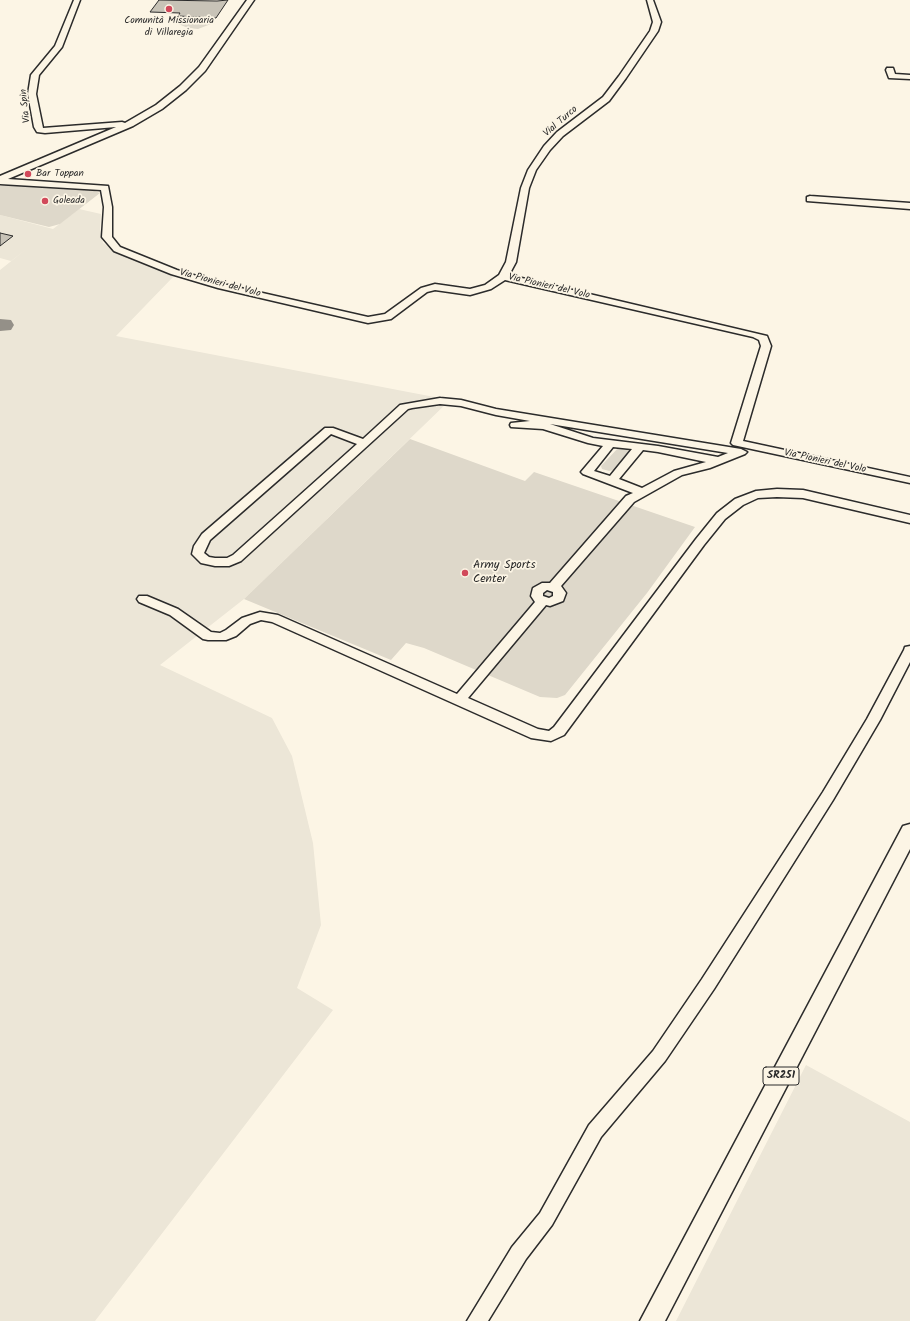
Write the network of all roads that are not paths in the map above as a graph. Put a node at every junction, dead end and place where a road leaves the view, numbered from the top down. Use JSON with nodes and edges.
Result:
{"nodes":[{"id":1,"x":77,"y":0,"type":"edge"},
{"id":2,"x":251,"y":0,"type":"edge"},
{"id":3,"x":650,"y":0,"type":"edge"},
{"id":4,"x":890,"y":70,"type":"dead end"},
{"id":5,"x":910,"y":77,"type":"edge"},
{"id":6,"x":130,"y":124,"type":"junction"},
{"id":7,"x":0,"y":180,"type":"edge"},
{"id":8,"x":810,"y":199,"type":"dead end"},
{"id":9,"x":910,"y":206,"type":"edge"},
{"id":10,"x":503,"y":277,"type":"junction"},
{"id":11,"x":515,"y":425,"type":"dead end"},
{"id":12,"x":365,"y":443,"type":"junction"},
{"id":13,"x":610,"y":444,"type":"junction"},
{"id":14,"x":640,"y":447,"type":"junction"},
{"id":15,"x":754,"y":447,"type":"junction"},
{"id":16,"x":741,"y":452,"type":"junction"},
{"id":17,"x":719,"y":461,"type":"junction"},
{"id":18,"x":612,"y":480,"type":"junction"},
{"id":19,"x":910,"y":480,"type":"edge"},
{"id":20,"x":641,"y":492,"type":"junction"},
{"id":21,"x":910,"y":519,"type":"edge"},
{"id":22,"x":143,"y":599,"type":"dead end"},
{"id":23,"x":910,"y":650,"type":"edge"},
{"id":24,"x":460,"y":699,"type":"junction"},
{"id":25,"x":910,"y":831,"type":"edge"},
{"id":26,"x":477,"y":1321,"type":"edge"},
{"id":27,"x":652,"y":1321,"type":"edge"}],
"edges":[{"from":1,"to":6,"type":"street","name":"Via Spin"},
{"from":2,"to":6,"type":"street"},
{"from":3,"to":10,"type":"street","name":"Vial Turco"},
{"from":4,"to":5,"type":"street"},
{"from":6,"to":7,"type":"street"},
{"from":7,"to":10,"type":"street","name":"Via Pionieri del Volo"},
{"from":8,"to":9,"type":"street"},
{"from":10,"to":15,"type":"street","name":"Via Pionieri del Volo"},
{"from":11,"to":13,"type":"street"},
{"from":12,"to":12,"type":"street"},
{"from":12,"to":16,"type":"street"},
{"from":13,"to":14,"type":"street"},
{"from":13,"to":18,"type":"street"},
{"from":14,"to":17,"type":"street"},
{"from":14,"to":18,"type":"street"},
{"from":15,"to":16,"type":"street"},
{"from":15,"to":19,"type":"street","name":"Via Pionieri del Volo"},
{"from":16,"to":17,"type":"street"},
{"from":17,"to":20,"type":"street"},
{"from":18,"to":20,"type":"street"},
{"from":20,"to":24,"type":"street"},
{"from":21,"to":24,"type":"street"},
{"from":22,"to":24,"type":"street"},
{"from":23,"to":26,"type":"street"},
{"from":25,"to":27,"type":"main road","number":"SR251"}]}
